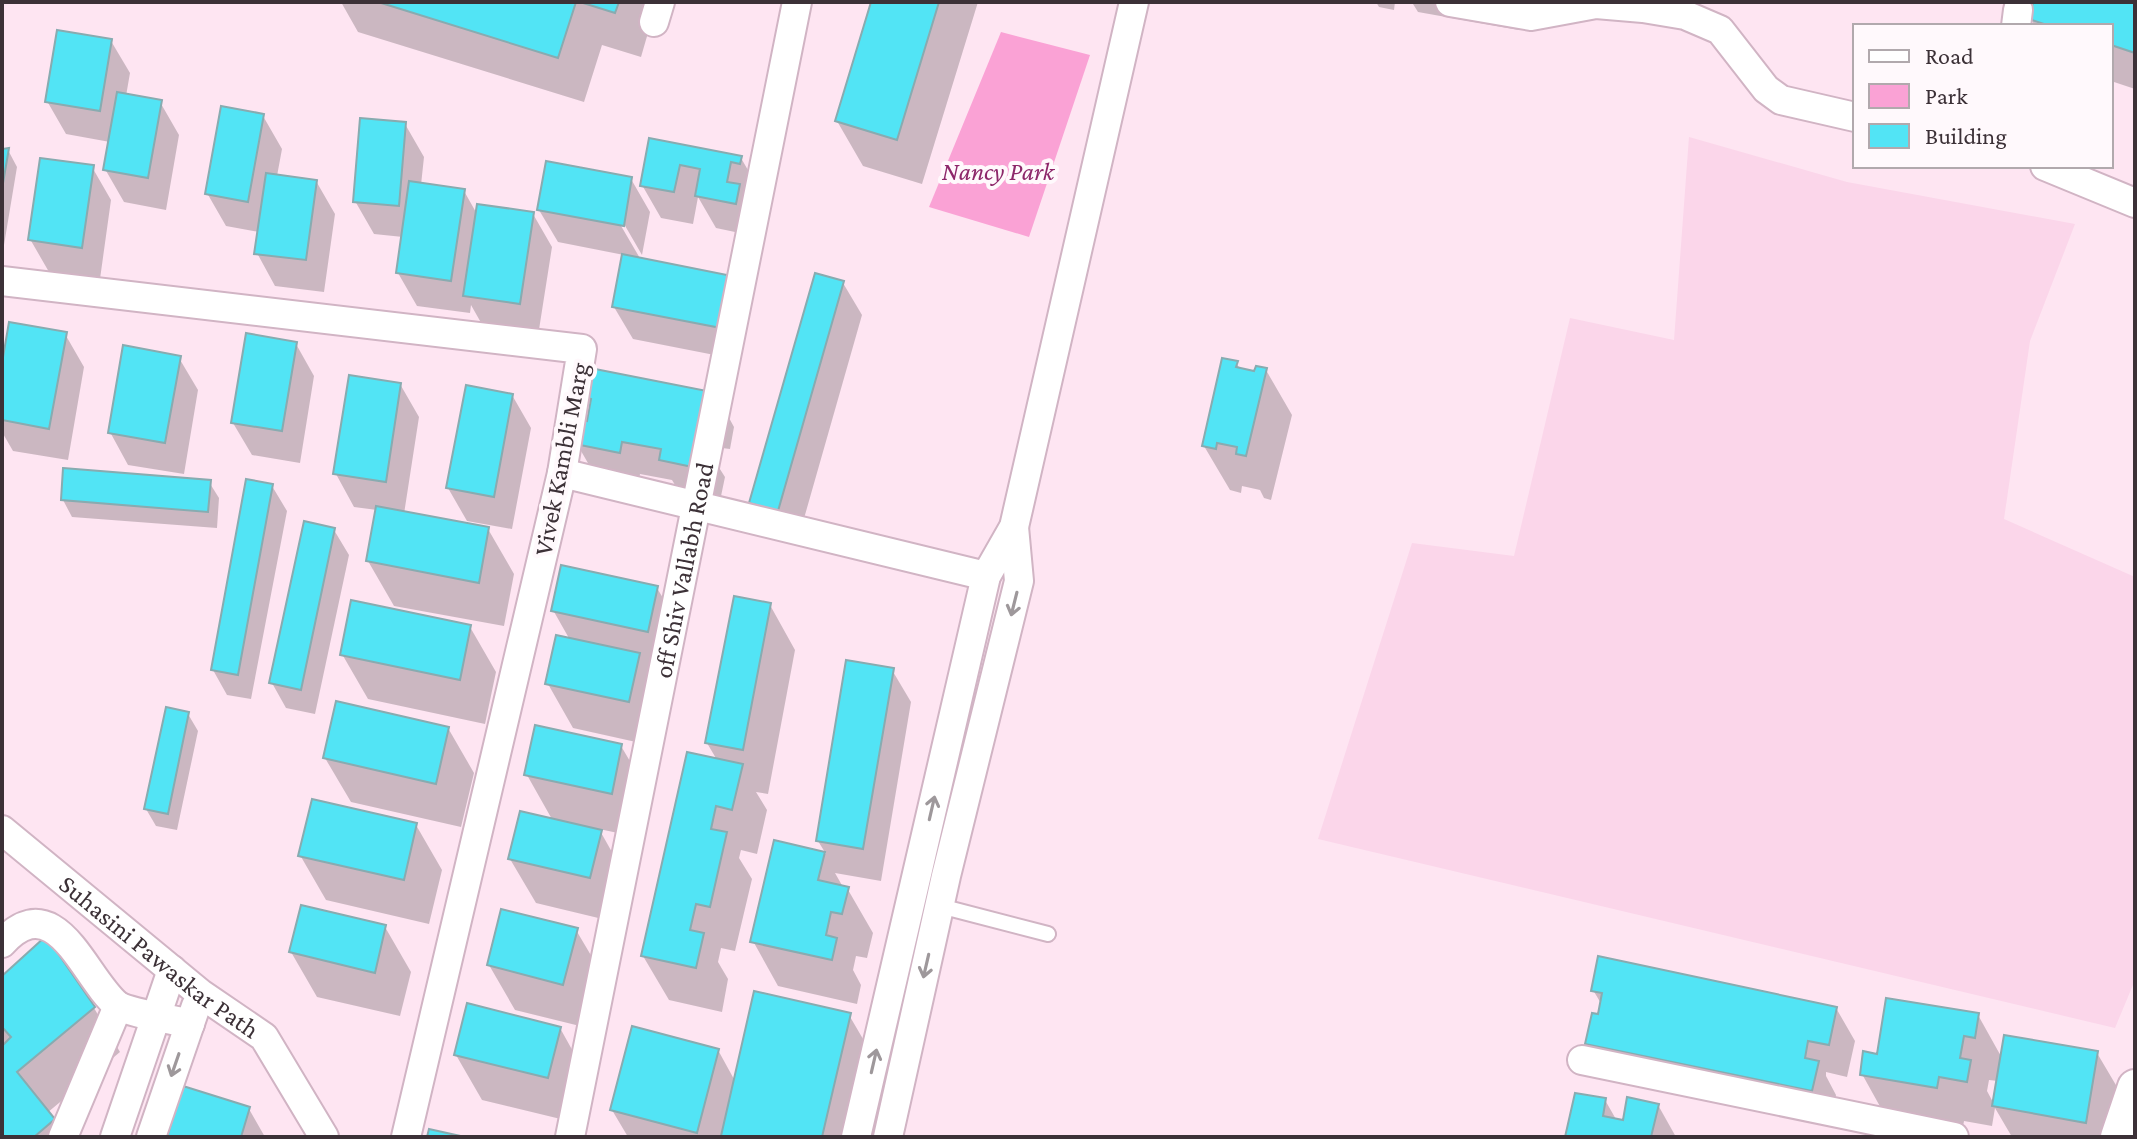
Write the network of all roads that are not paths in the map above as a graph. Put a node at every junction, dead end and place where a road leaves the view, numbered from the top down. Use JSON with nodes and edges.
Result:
{"nodes":[{"id":1,"x":797,"y":2,"type":"edge"},
{"id":2,"x":1134,"y":2,"type":"edge"},
{"id":3,"x":1450,"y":2,"type":"edge"},
{"id":4,"x":1532,"y":9,"type":"edge"},
{"id":5,"x":1853,"y":117,"type":"edge"},
{"id":6,"x":2050,"y":168,"type":"edge"},
{"id":7,"x":2135,"y":203,"type":"edge"},
{"id":8,"x":2,"y":281,"type":"edge"},
{"id":9,"x":562,"y":473,"type":"junction"},
{"id":10,"x":697,"y":505,"type":"junction"},
{"id":11,"x":1014,"y":527,"type":"junction"},
{"id":12,"x":986,"y":576,"type":"junction"},
{"id":13,"x":2,"y":830,"type":"edge"},
{"id":14,"x":940,"y":906,"type":"junction"},
{"id":15,"x":1048,"y":934,"type":"dead end"},
{"id":16,"x":2,"y":943,"type":"edge"},
{"id":17,"x":172,"y":970,"type":"junction"},
{"id":18,"x":201,"y":994,"type":"junction"},
{"id":19,"x":118,"y":1006,"type":"junction"},
{"id":20,"x":156,"y":1016,"type":"junction"},
{"id":21,"x":190,"y":1024,"type":"junction"},
{"id":22,"x":1582,"y":1060,"type":"dead end"},
{"id":23,"x":2135,"y":1087,"type":"edge"},
{"id":24,"x":63,"y":1137,"type":"edge"},
{"id":25,"x":115,"y":1137,"type":"edge"},
{"id":26,"x":151,"y":1137,"type":"edge"},
{"id":27,"x":324,"y":1137,"type":"edge"},
{"id":28,"x":406,"y":1137,"type":"edge"},
{"id":29,"x":570,"y":1137,"type":"edge"},
{"id":30,"x":856,"y":1137,"type":"edge"},
{"id":31,"x":888,"y":1137,"type":"edge"},
{"id":32,"x":1954,"y":1137,"type":"edge"},
{"id":33,"x":2118,"y":1137,"type":"edge"}],
"edges":[{"from":1,"to":10,"type":"street","name":"off Shiv Vallabh Road"},
{"from":2,"to":11,"type":"street"},
{"from":3,"to":4,"type":"street"},
{"from":4,"to":5,"type":"street"},
{"from":6,"to":7,"type":"street"},
{"from":8,"to":9,"type":"street","name":"Vivek Kambli Marg"},
{"from":9,"to":10,"type":"street"},
{"from":9,"to":28,"type":"street","name":"Vivek Kambli Marg"},
{"from":10,"to":12,"type":"street"},
{"from":10,"to":29,"type":"street","name":"off Shiv Vallabh Road"},
{"from":11,"to":12,"type":"street"},
{"from":11,"to":14,"type":"street","one_way":true},
{"from":30,"to":12,"type":"street","one_way":true},
{"from":13,"to":17,"type":"street","name":"Suhasini Pawaskar Path"},
{"from":14,"to":15,"type":"lane"},
{"from":14,"to":31,"type":"street","one_way":true},
{"from":16,"to":19,"type":"street"},
{"from":17,"to":18,"type":"street","name":"Suhasini Pawaskar Path"},
{"from":17,"to":20,"type":"street"},
{"from":18,"to":21,"type":"street"},
{"from":18,"to":27,"type":"street","name":"Suhasini Pawaskar Path"},
{"from":19,"to":20,"type":"street"},
{"from":19,"to":24,"type":"street"},
{"from":20,"to":21,"type":"street"},
{"from":20,"to":25,"type":"street"},
{"from":21,"to":26,"type":"street","one_way":true},
{"from":22,"to":32,"type":"street"},
{"from":23,"to":33,"type":"street"}]}
